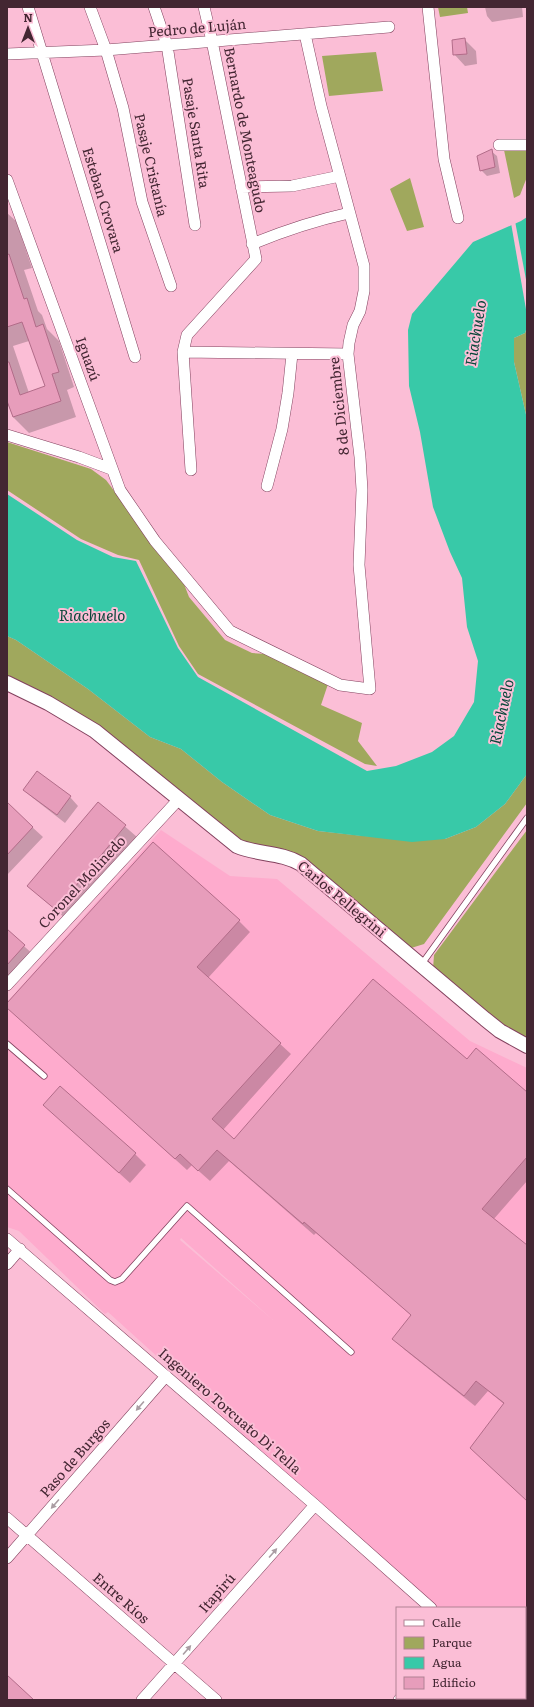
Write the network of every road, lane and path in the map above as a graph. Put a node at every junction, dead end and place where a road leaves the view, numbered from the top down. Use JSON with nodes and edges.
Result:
{"nodes":[{"id":1,"x":28,"y":7,"type":"edge"},
{"id":2,"x":90,"y":7,"type":"edge"},
{"id":3,"x":154,"y":7,"type":"edge"},
{"id":4,"x":204,"y":7,"type":"edge"},
{"id":5,"x":428,"y":7,"type":"edge"},
{"id":6,"x":389,"y":27,"type":"dead end"},
{"id":7,"x":305,"y":34,"type":"junction"},
{"id":8,"x":212,"y":41,"type":"junction"},
{"id":9,"x":167,"y":45,"type":"junction"},
{"id":10,"x":106,"y":50,"type":"junction"},
{"id":11,"x":43,"y":52,"type":"junction"},
{"id":12,"x":7,"y":54,"type":"edge"},
{"id":13,"x":499,"y":145,"type":"dead end"},
{"id":14,"x":527,"y":145,"type":"edge"},
{"id":15,"x":340,"y":176,"type":"junction"},
{"id":16,"x":7,"y":180,"type":"edge"},
{"id":17,"x":241,"y":187,"type":"junction"},
{"id":18,"x":349,"y":213,"type":"junction"},
{"id":19,"x":458,"y":218,"type":"dead end"},
{"id":20,"x":195,"y":225,"type":"dead end"},
{"id":21,"x":252,"y":244,"type":"junction"},
{"id":22,"x":171,"y":286,"type":"dead end"},
{"id":23,"x":183,"y":352,"type":"junction"},
{"id":24,"x":292,"y":354,"type":"junction"},
{"id":25,"x":348,"y":354,"type":"junction"},
{"id":26,"x":135,"y":357,"type":"dead end"},
{"id":27,"x":7,"y":435,"type":"edge"},
{"id":28,"x":111,"y":469,"type":"junction"},
{"id":29,"x":190,"y":470,"type":"dead end"},
{"id":30,"x":267,"y":486,"type":"dead end"},
{"id":31,"x":7,"y":683,"type":"edge"},
{"id":32,"x":370,"y":689,"type":"joint"},
{"id":33,"x":179,"y":799,"type":"junction"},
{"id":34,"x":527,"y":818,"type":"edge"},
{"id":35,"x":421,"y":965,"type":"junction"},
{"id":36,"x":7,"y":985,"type":"edge"},
{"id":37,"x":7,"y":1044,"type":"edge"},
{"id":38,"x":527,"y":1046,"type":"edge"},
{"id":39,"x":44,"y":1076,"type":"dead end"},
{"id":40,"x":7,"y":1189,"type":"edge"},
{"id":41,"x":7,"y":1239,"type":"edge"},
{"id":42,"x":20,"y":1249,"type":"junction"},
{"id":43,"x":7,"y":1264,"type":"edge"},
{"id":44,"x":351,"y":1352,"type":"dead end"},
{"id":45,"x":166,"y":1376,"type":"junction"},
{"id":46,"x":315,"y":1505,"type":"junction"},
{"id":47,"x":7,"y":1518,"type":"edge"},
{"id":48,"x":27,"y":1536,"type":"junction"},
{"id":49,"x":7,"y":1558,"type":"edge"},
{"id":50,"x":430,"y":1607,"type":"edge"},
{"id":51,"x":175,"y":1664,"type":"junction"},
{"id":52,"x":142,"y":1700,"type":"edge"},
{"id":53,"x":216,"y":1700,"type":"edge"}],
"edges":[{"from":1,"to":11,"type":"street","name":"Esteban Crovara"},
{"from":2,"to":10,"type":"street","name":"Pasaje Cristanía"},
{"from":3,"to":9,"type":"street","name":"Pasaje Santa Rita"},
{"from":4,"to":8,"type":"street","name":"Bernardo de Monteagudo"},
{"from":5,"to":19,"type":"street"},
{"from":6,"to":7,"type":"street","name":"Pedro de Luján"},
{"from":7,"to":8,"type":"street","name":"Pedro de Luján"},
{"from":7,"to":15,"type":"street","name":"8 de Diciembre"},
{"from":8,"to":9,"type":"street","name":"Pedro de Luján"},
{"from":8,"to":17,"type":"street","name":"Bernardo de Monteagudo"},
{"from":9,"to":10,"type":"street","name":"Pedro de Luján"},
{"from":9,"to":20,"type":"street","name":"Pasaje Santa Rita"},
{"from":10,"to":11,"type":"street","name":"Pedro de Luján"},
{"from":10,"to":22,"type":"street","name":"Pasaje Cristanía"},
{"from":11,"to":12,"type":"street","name":"Pedro de Luján"},
{"from":11,"to":26,"type":"street","name":"Esteban Crovara"},
{"from":13,"to":14,"type":"street"},
{"from":15,"to":17,"type":"street"},
{"from":15,"to":18,"type":"street","name":"8 de Diciembre"},
{"from":16,"to":28,"type":"street","name":"Iguazú"},
{"from":17,"to":21,"type":"street","name":"Bernardo de Monteagudo"},
{"from":18,"to":21,"type":"street"},
{"from":18,"to":25,"type":"street","name":"8 de Diciembre"},
{"from":21,"to":23,"type":"street","name":"Bernardo de Monteagudo"},
{"from":23,"to":24,"type":"street"},
{"from":23,"to":29,"type":"street"},
{"from":24,"to":25,"type":"street"},
{"from":24,"to":30,"type":"street"},
{"from":25,"to":32,"type":"street","name":"8 de Diciembre"},
{"from":27,"to":28,"type":"street"},
{"from":28,"to":32,"type":"street","name":"Iguazú"},
{"from":31,"to":33,"type":"street","name":"Carlos Pellegrini"},
{"from":33,"to":35,"type":"street","name":"Carlos Pellegrini"},
{"from":33,"to":36,"type":"street","name":"Coronel Molinedo"},
{"from":34,"to":35,"type":"lane"},
{"from":35,"to":38,"type":"street","name":"Carlos Pellegrini"},
{"from":37,"to":39,"type":"lane"},
{"from":40,"to":44,"type":"lane"},
{"from":41,"to":42,"type":"street","name":"Ingeniero Torcuato Di Tella"},
{"from":42,"to":43,"type":"street"},
{"from":42,"to":45,"type":"street","name":"Ingeniero Torcuato Di Tella"},
{"from":45,"to":46,"type":"street","name":"Ingeniero Torcuato Di Tella"},
{"from":45,"to":48,"type":"street","name":"Paso de Burgos","one_way":true},
{"from":46,"to":50,"type":"street","name":"Ingeniero Torcuato Di Tella"},
{"from":51,"to":46,"type":"street","name":"Itapirú","one_way":true},
{"from":47,"to":48,"type":"street","name":"Entre Ríos"},
{"from":48,"to":49,"type":"street","name":"Paso de Burgos"},
{"from":48,"to":51,"type":"street","name":"Entre Ríos"},
{"from":51,"to":52,"type":"street","name":"Itapirú"},
{"from":51,"to":53,"type":"street","name":"Entre Ríos"}]}
